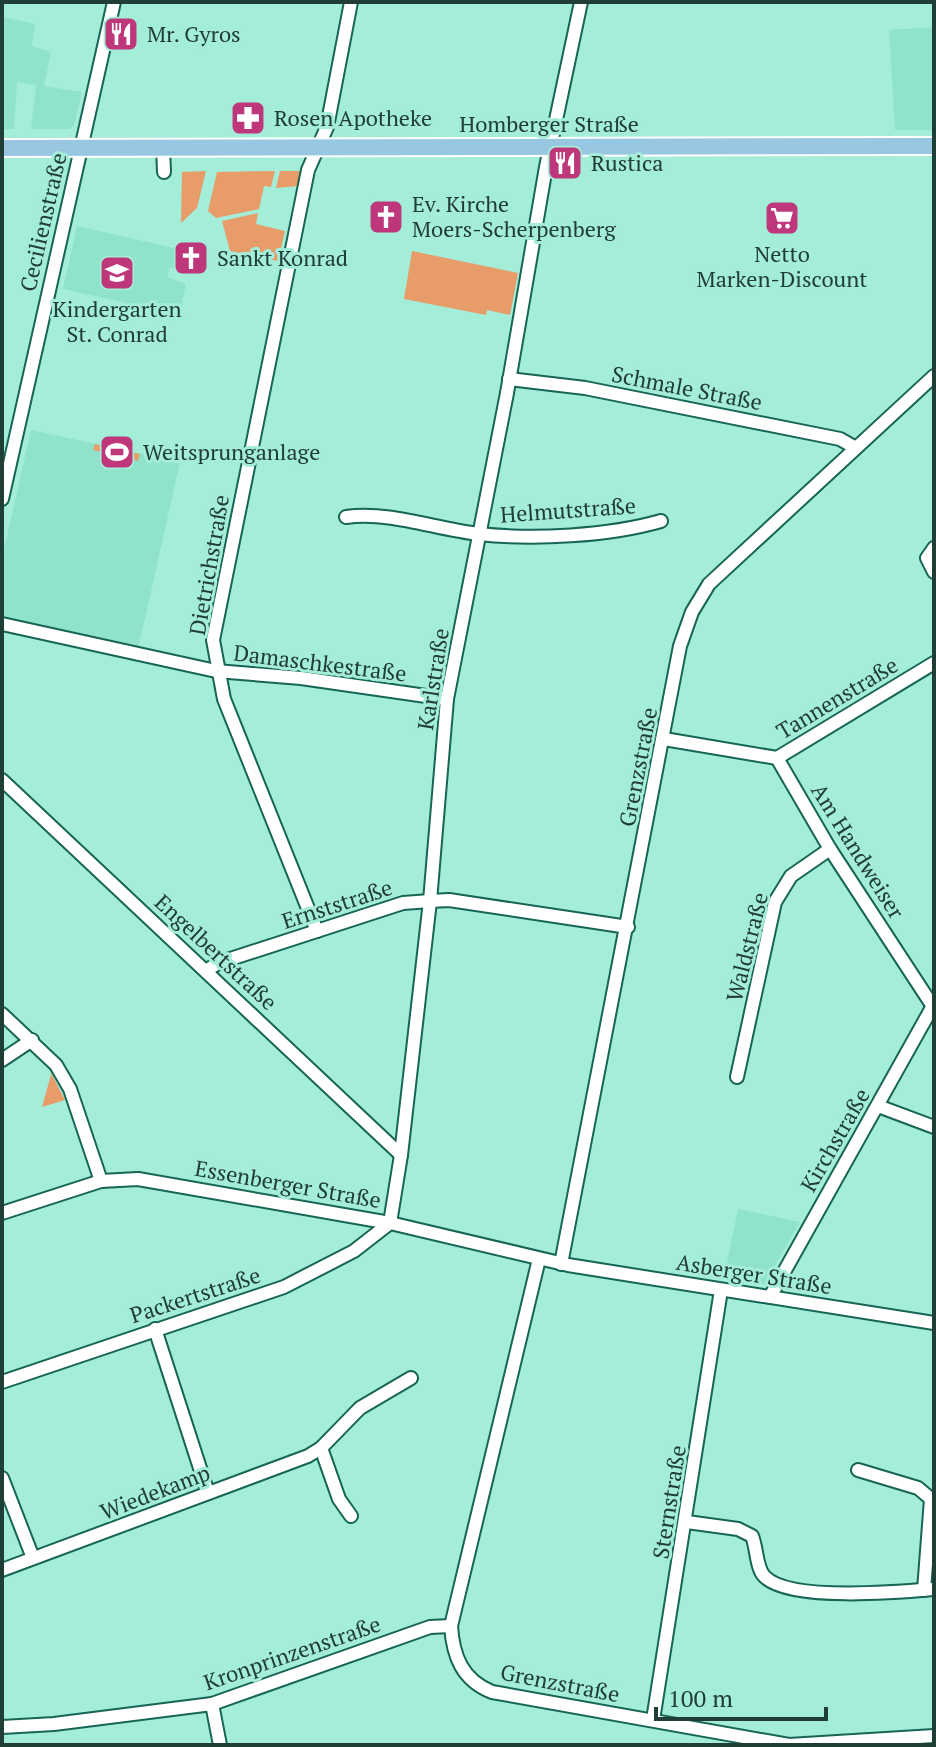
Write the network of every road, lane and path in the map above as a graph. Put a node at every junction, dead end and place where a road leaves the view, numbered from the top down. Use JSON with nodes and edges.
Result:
{"nodes":[{"id":1,"x":114,"y":2,"type":"edge"},
{"id":2,"x":351,"y":2,"type":"edge"},
{"id":3,"x":581,"y":2,"type":"edge"},
{"id":4,"x":552,"y":146,"type":"junction"},
{"id":5,"x":934,"y":146,"type":"edge"},
{"id":6,"x":163,"y":147,"type":"junction"},
{"id":7,"x":319,"y":147,"type":"junction"},
{"id":8,"x":2,"y":148,"type":"edge"},
{"id":9,"x":80,"y":148,"type":"junction"},
{"id":10,"x":164,"y":172,"type":"dead end"},
{"id":11,"x":934,"y":376,"type":"edge"},
{"id":12,"x":509,"y":379,"type":"junction"},
{"id":13,"x":854,"y":447,"type":"junction"},
{"id":14,"x":2,"y":499,"type":"edge"},
{"id":15,"x":346,"y":517,"type":"dead end"},
{"id":16,"x":661,"y":521,"type":"dead end"},
{"id":17,"x":478,"y":534,"type":"junction"},
{"id":18,"x":934,"y":548,"type":"edge"},
{"id":19,"x":934,"y":572,"type":"edge"},
{"id":20,"x":2,"y":624,"type":"edge"},
{"id":21,"x":934,"y":663,"type":"edge"},
{"id":22,"x":216,"y":671,"type":"junction"},
{"id":23,"x":447,"y":699,"type":"junction"},
{"id":24,"x":664,"y":739,"type":"junction"},
{"id":25,"x":777,"y":758,"type":"junction"},
{"id":26,"x":2,"y":780,"type":"edge"},
{"id":27,"x":830,"y":849,"type":"junction"},
{"id":28,"x":430,"y":901,"type":"junction"},
{"id":29,"x":628,"y":927,"type":"junction"},
{"id":30,"x":317,"y":931,"type":"junction"},
{"id":31,"x":206,"y":971,"type":"junction"},
{"id":32,"x":933,"y":1005,"type":"edge"},
{"id":33,"x":2,"y":1014,"type":"edge"},
{"id":34,"x":32,"y":1040,"type":"junction"},
{"id":35,"x":2,"y":1060,"type":"edge"},
{"id":36,"x":737,"y":1077,"type":"dead end"},
{"id":37,"x":878,"y":1106,"type":"junction"},
{"id":38,"x":934,"y":1127,"type":"edge"},
{"id":39,"x":401,"y":1155,"type":"junction"},
{"id":40,"x":101,"y":1181,"type":"junction"},
{"id":41,"x":2,"y":1213,"type":"edge"},
{"id":42,"x":390,"y":1223,"type":"junction"},
{"id":43,"x":539,"y":1259,"type":"junction"},
{"id":44,"x":564,"y":1264,"type":"junction"},
{"id":45,"x":721,"y":1290,"type":"junction"},
{"id":46,"x":770,"y":1297,"type":"junction"},
{"id":47,"x":934,"y":1323,"type":"edge"},
{"id":48,"x":155,"y":1329,"type":"junction"},
{"id":49,"x":411,"y":1378,"type":"dead end"},
{"id":50,"x":2,"y":1382,"type":"edge"},
{"id":51,"x":321,"y":1448,"type":"junction"},
{"id":52,"x":858,"y":1470,"type":"dead end"},
{"id":53,"x":2,"y":1478,"type":"edge"},
{"id":54,"x":208,"y":1493,"type":"junction"},
{"id":55,"x":351,"y":1516,"type":"dead end"},
{"id":56,"x":687,"y":1522,"type":"junction"},
{"id":57,"x":33,"y":1558,"type":"junction"},
{"id":58,"x":2,"y":1570,"type":"edge"},
{"id":59,"x":929,"y":1589,"type":"edge"},
{"id":60,"x":451,"y":1626,"type":"junction"},
{"id":61,"x":212,"y":1704,"type":"junction"},
{"id":62,"x":653,"y":1720,"type":"junction"},
{"id":63,"x":2,"y":1727,"type":"edge"},
{"id":64,"x":934,"y":1736,"type":"edge"},
{"id":65,"x":220,"y":1745,"type":"edge"},
{"id":66,"x":789,"y":1745,"type":"edge"}],
"edges":[{"from":1,"to":9,"type":"street","name":"Cecilienstraße"},
{"from":2,"to":7,"type":"street","name":"Dietrichstraße"},
{"from":3,"to":4,"type":"street","name":"Karlstraße"},
{"from":4,"to":5,"type":"main road","name":"Homberger Straße"},
{"from":4,"to":7,"type":"main road","name":"Homberger Straße"},
{"from":4,"to":12,"type":"street","name":"Karlstraße"},
{"from":6,"to":7,"type":"main road","name":"Homberger Straße"},
{"from":6,"to":9,"type":"main road","name":"Homberger Straße"},
{"from":6,"to":10,"type":"street"},
{"from":7,"to":22,"type":"street","name":"Dietrichstraße"},
{"from":8,"to":9,"type":"main road","name":"Homberger Straße"},
{"from":9,"to":14,"type":"street","name":"Cecilienstraße"},
{"from":11,"to":13,"type":"street","name":"Grenzstraße"},
{"from":12,"to":13,"type":"street","name":"Schmale Straße"},
{"from":12,"to":17,"type":"street","name":"Karlstraße"},
{"from":13,"to":24,"type":"street","name":"Grenzstraße"},
{"from":15,"to":17,"type":"street","name":"Helmutstraße"},
{"from":16,"to":17,"type":"street","name":"Helmutstraße"},
{"from":17,"to":23,"type":"street","name":"Karlstraße"},
{"from":18,"to":19,"type":"street"},
{"from":20,"to":22,"type":"street","name":"Damaschkestraße"},
{"from":21,"to":25,"type":"street","name":"Tannenstraße"},
{"from":22,"to":23,"type":"street","name":"Damaschkestraße"},
{"from":22,"to":30,"type":"street","name":"Dietrichstraße"},
{"from":23,"to":28,"type":"street","name":"Karlstraße"},
{"from":24,"to":25,"type":"street","name":"Tannenstraße"},
{"from":24,"to":29,"type":"street","name":"Grenzstraße"},
{"from":25,"to":27,"type":"street","name":"Am Handweiser"},
{"from":26,"to":31,"type":"street","name":"Engelbertstraße"},
{"from":27,"to":32,"type":"street","name":"Am Handweiser"},
{"from":27,"to":36,"type":"street","name":"Waldstraße"},
{"from":28,"to":29,"type":"street","name":"Ernststraße"},
{"from":28,"to":30,"type":"street","name":"Ernststraße"},
{"from":28,"to":39,"type":"street","name":"Karlstraße"},
{"from":29,"to":44,"type":"street","name":"Grenzstraße"},
{"from":30,"to":31,"type":"street","name":"Ernststraße"},
{"from":31,"to":39,"type":"street","name":"Engelbertstraße"},
{"from":32,"to":37,"type":"street","name":"Kirchstraße"},
{"from":33,"to":34,"type":"street"},
{"from":34,"to":35,"type":"street"},
{"from":34,"to":40,"type":"street"},
{"from":37,"to":38,"type":"street"},
{"from":37,"to":46,"type":"street","name":"Kirchstraße"},
{"from":39,"to":42,"type":"street","name":"Karlstraße"},
{"from":40,"to":41,"type":"street","name":"Essenberger Straße"},
{"from":40,"to":42,"type":"street","name":"Essenberger Straße"},
{"from":42,"to":43,"type":"street","name":"Essenberger Straße"},
{"from":42,"to":48,"type":"street","name":"Packertstraße"},
{"from":43,"to":44,"type":"street","name":"Essenberger Straße"},
{"from":43,"to":60,"type":"street","name":"Grenzstraße"},
{"from":44,"to":45,"type":"street","name":"Asberger Straße"},
{"from":45,"to":46,"type":"street","name":"Asberger Straße"},
{"from":45,"to":56,"type":"street","name":"Sternstraße"},
{"from":46,"to":47,"type":"street","name":"Asberger Straße"},
{"from":48,"to":50,"type":"street","name":"Packertstraße"},
{"from":48,"to":54,"type":"street"},
{"from":49,"to":51,"type":"street","name":"Wiedekamp"},
{"from":51,"to":54,"type":"street","name":"Wiedekamp"},
{"from":51,"to":55,"type":"street"},
{"from":52,"to":59,"type":"street"},
{"from":53,"to":57,"type":"street"},
{"from":54,"to":57,"type":"street","name":"Wiedekamp"},
{"from":56,"to":59,"type":"street"},
{"from":56,"to":62,"type":"street","name":"Sternstraße"},
{"from":57,"to":58,"type":"street","name":"Wiedekamp"},
{"from":60,"to":61,"type":"street","name":"Kronprinzenstraße"},
{"from":60,"to":62,"type":"street","name":"Grenzstraße"},
{"from":61,"to":63,"type":"street","name":"Kronprinzenstraße"},
{"from":61,"to":65,"type":"street"},
{"from":62,"to":66,"type":"street","name":"Grenzstraße"},
{"from":64,"to":66,"type":"street","name":"Grenzstraße"}]}
